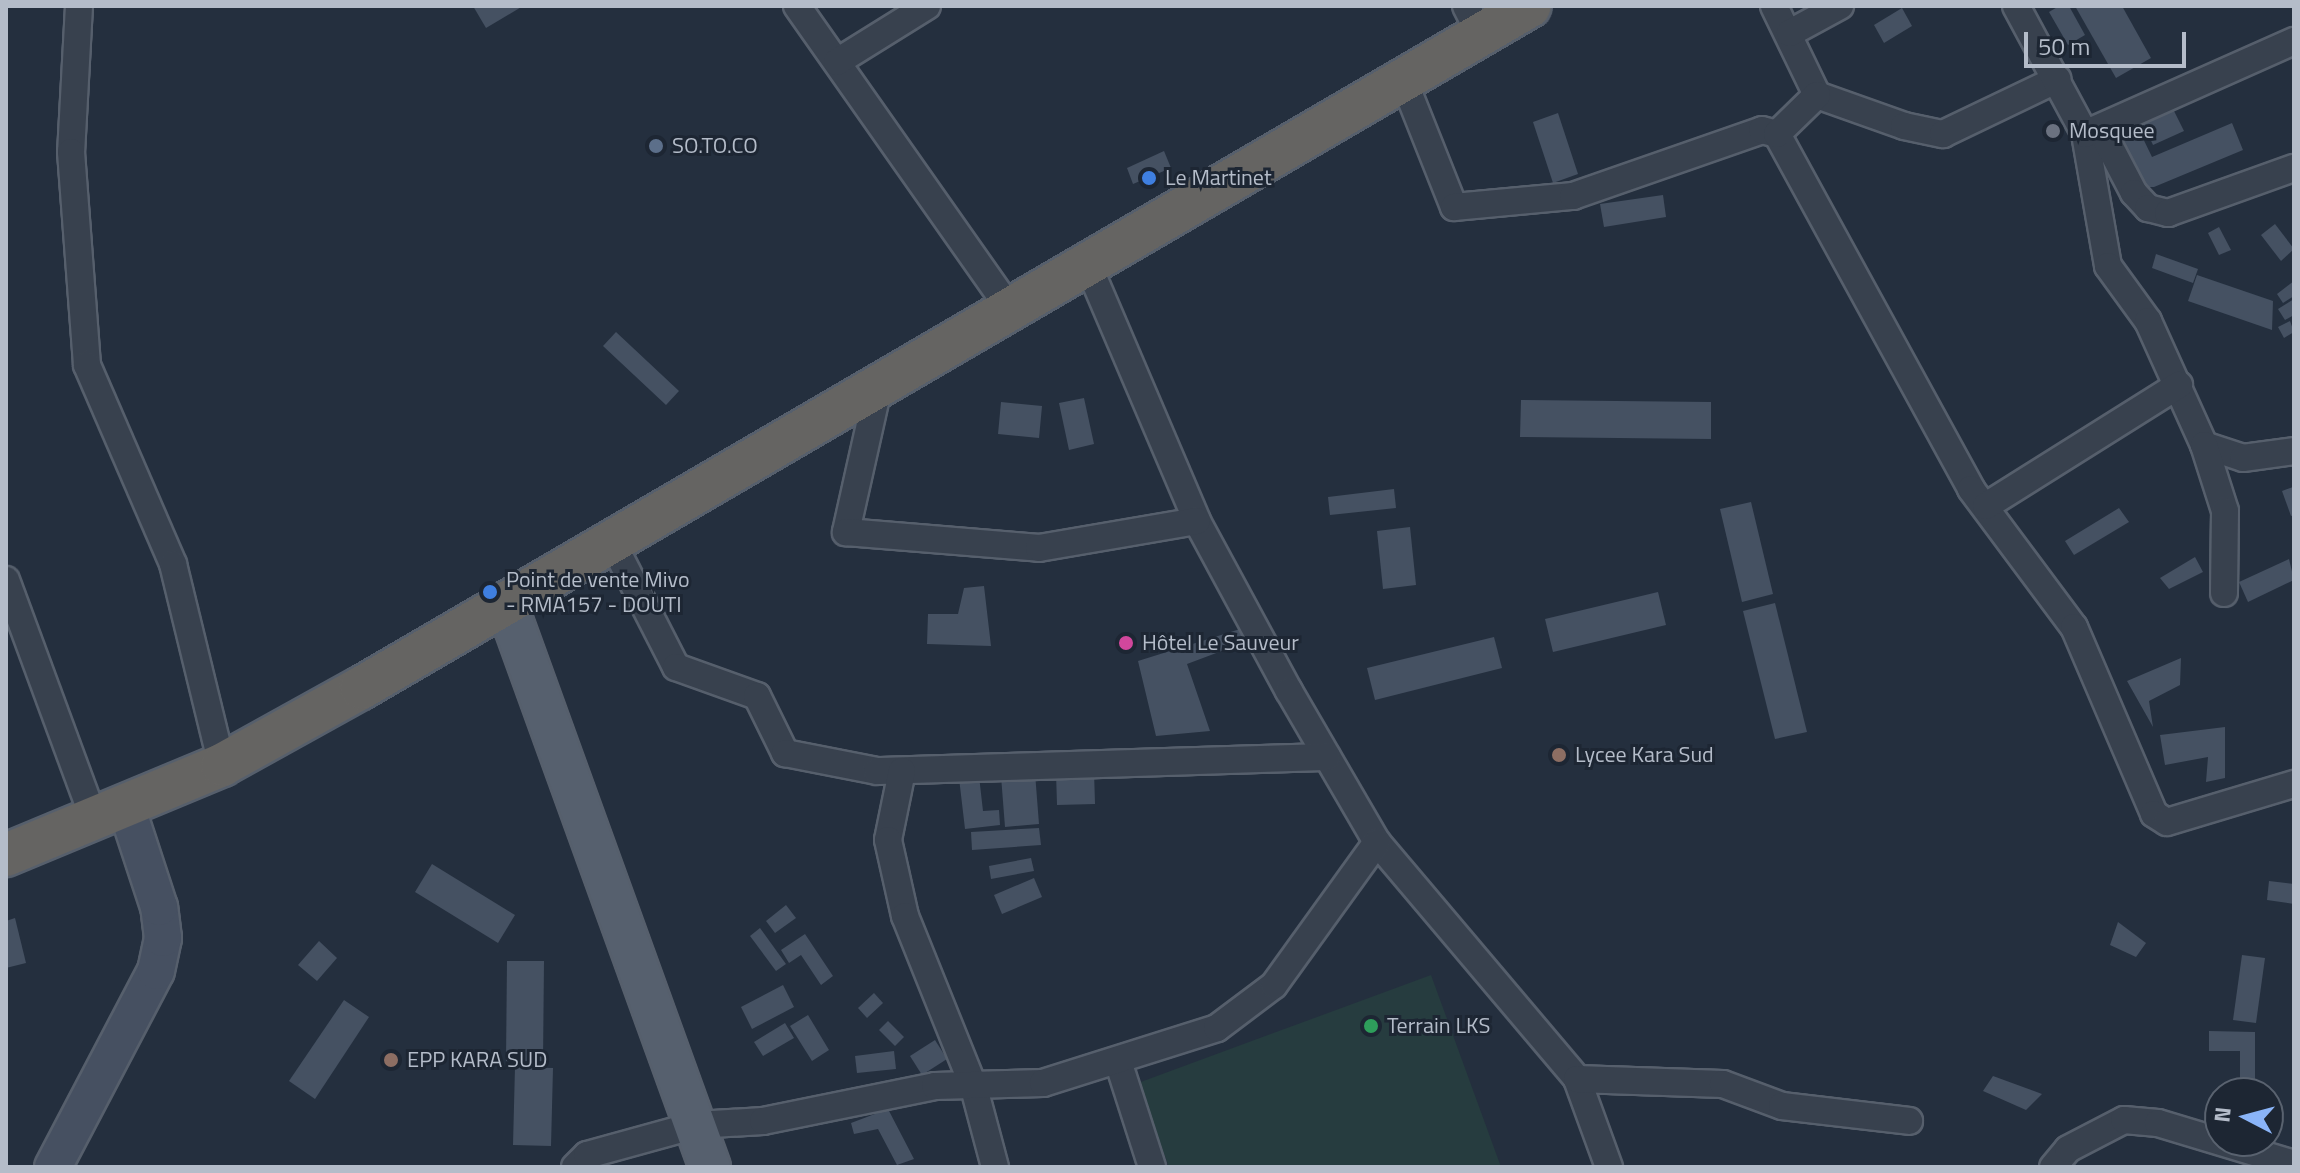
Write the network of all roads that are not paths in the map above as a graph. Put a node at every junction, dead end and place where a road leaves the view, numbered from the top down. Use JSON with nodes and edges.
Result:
{"nodes":[{"id":1,"x":79,"y":6,"type":"edge"},
{"id":2,"x":797,"y":6,"type":"edge"},
{"id":3,"x":927,"y":6,"type":"edge"},
{"id":4,"x":1530,"y":6,"type":"edge"},
{"id":5,"x":1774,"y":6,"type":"edge"},
{"id":6,"x":1840,"y":6,"type":"edge"},
{"id":7,"x":2016,"y":6,"type":"edge"},
{"id":8,"x":1473,"y":20,"type":"edge"},
{"id":9,"x":1790,"y":33,"type":"junction"},
{"id":10,"x":2294,"y":41,"type":"edge"},
{"id":11,"x":837,"y":62,"type":"junction"},
{"id":12,"x":1403,"y":79,"type":"junction"},
{"id":13,"x":2058,"y":79,"type":"junction"},
{"id":14,"x":1817,"y":95,"type":"junction"},
{"id":15,"x":2092,"y":131,"type":"junction"},
{"id":16,"x":1777,"y":134,"type":"junction"},
{"id":17,"x":2294,"y":168,"type":"edge"},
{"id":18,"x":1088,"y":265,"type":"junction"},
{"id":19,"x":1010,"y":309,"type":"junction"},
{"id":20,"x":879,"y":384,"type":"junction"},
{"id":21,"x":2179,"y":385,"type":"junction"},
{"id":22,"x":2204,"y":445,"type":"junction"},
{"id":23,"x":2294,"y":451,"type":"edge"},
{"id":24,"x":1986,"y":506,"type":"junction"},
{"id":25,"x":1197,"y":521,"type":"junction"},
{"id":26,"x":613,"y":544,"type":"junction"},
{"id":27,"x":6,"y":580,"type":"edge"},
{"id":28,"x":2224,"y":593,"type":"dead end"},
{"id":29,"x":507,"y":606,"type":"junction"},
{"id":30,"x":1327,"y":757,"type":"junction"},
{"id":31,"x":222,"y":765,"type":"junction"},
{"id":32,"x":902,"y":771,"type":"junction"},
{"id":33,"x":2294,"y":784,"type":"edge"},
{"id":34,"x":111,"y":815,"type":"junction"},
{"id":35,"x":1377,"y":842,"type":"junction"},
{"id":36,"x":6,"y":855,"type":"edge"},
{"id":37,"x":1118,"y":1061,"type":"junction"},
{"id":38,"x":1577,"y":1079,"type":"junction"},
{"id":39,"x":974,"y":1088,"type":"junction"},
{"id":40,"x":1909,"y":1121,"type":"dead end"},
{"id":41,"x":696,"y":1125,"type":"junction"},
{"id":42,"x":2294,"y":1164,"type":"edge"},
{"id":43,"x":53,"y":1167,"type":"edge"},
{"id":44,"x":575,"y":1167,"type":"edge"},
{"id":45,"x":710,"y":1167,"type":"edge"},
{"id":46,"x":995,"y":1167,"type":"edge"},
{"id":47,"x":1152,"y":1167,"type":"edge"},
{"id":48,"x":1609,"y":1167,"type":"edge"},
{"id":49,"x":2053,"y":1167,"type":"edge"}],
"edges":[{"from":1,"to":31,"type":"street"},
{"from":2,"to":11,"type":"street"},
{"from":3,"to":11,"type":"street"},
{"from":4,"to":8,"type":"highway"},
{"from":5,"to":9,"type":"street"},
{"from":6,"to":9,"type":"street"},
{"from":7,"to":13,"type":"street"},
{"from":8,"to":12,"type":"highway"},
{"from":9,"to":14,"type":"street"},
{"from":10,"to":15,"type":"street"},
{"from":11,"to":19,"type":"street"},
{"from":12,"to":16,"type":"street"},
{"from":12,"to":18,"type":"highway"},
{"from":13,"to":14,"type":"street"},
{"from":13,"to":15,"type":"street"},
{"from":14,"to":16,"type":"street"},
{"from":15,"to":17,"type":"street"},
{"from":15,"to":21,"type":"street"},
{"from":16,"to":24,"type":"street"},
{"from":18,"to":19,"type":"highway"},
{"from":18,"to":25,"type":"street"},
{"from":19,"to":20,"type":"highway"},
{"from":20,"to":25,"type":"street"},
{"from":20,"to":26,"type":"highway"},
{"from":21,"to":22,"type":"street"},
{"from":21,"to":24,"type":"street"},
{"from":22,"to":23,"type":"street"},
{"from":22,"to":28,"type":"street"},
{"from":24,"to":33,"type":"street"},
{"from":25,"to":30,"type":"street"},
{"from":26,"to":29,"type":"highway"},
{"from":26,"to":32,"type":"street"},
{"from":27,"to":34,"type":"street"},
{"from":29,"to":31,"type":"highway"},
{"from":29,"to":41,"type":"main road"},
{"from":30,"to":32,"type":"street"},
{"from":30,"to":35,"type":"street"},
{"from":31,"to":34,"type":"highway"},
{"from":32,"to":39,"type":"street"},
{"from":34,"to":36,"type":"highway"},
{"from":34,"to":43,"type":"main road"},
{"from":35,"to":37,"type":"street"},
{"from":35,"to":38,"type":"street"},
{"from":37,"to":39,"type":"street"},
{"from":37,"to":47,"type":"street"},
{"from":38,"to":40,"type":"street"},
{"from":38,"to":48,"type":"street"},
{"from":39,"to":41,"type":"street"},
{"from":39,"to":46,"type":"street"},
{"from":41,"to":44,"type":"street"},
{"from":41,"to":45,"type":"main road"},
{"from":42,"to":49,"type":"street"}]}
